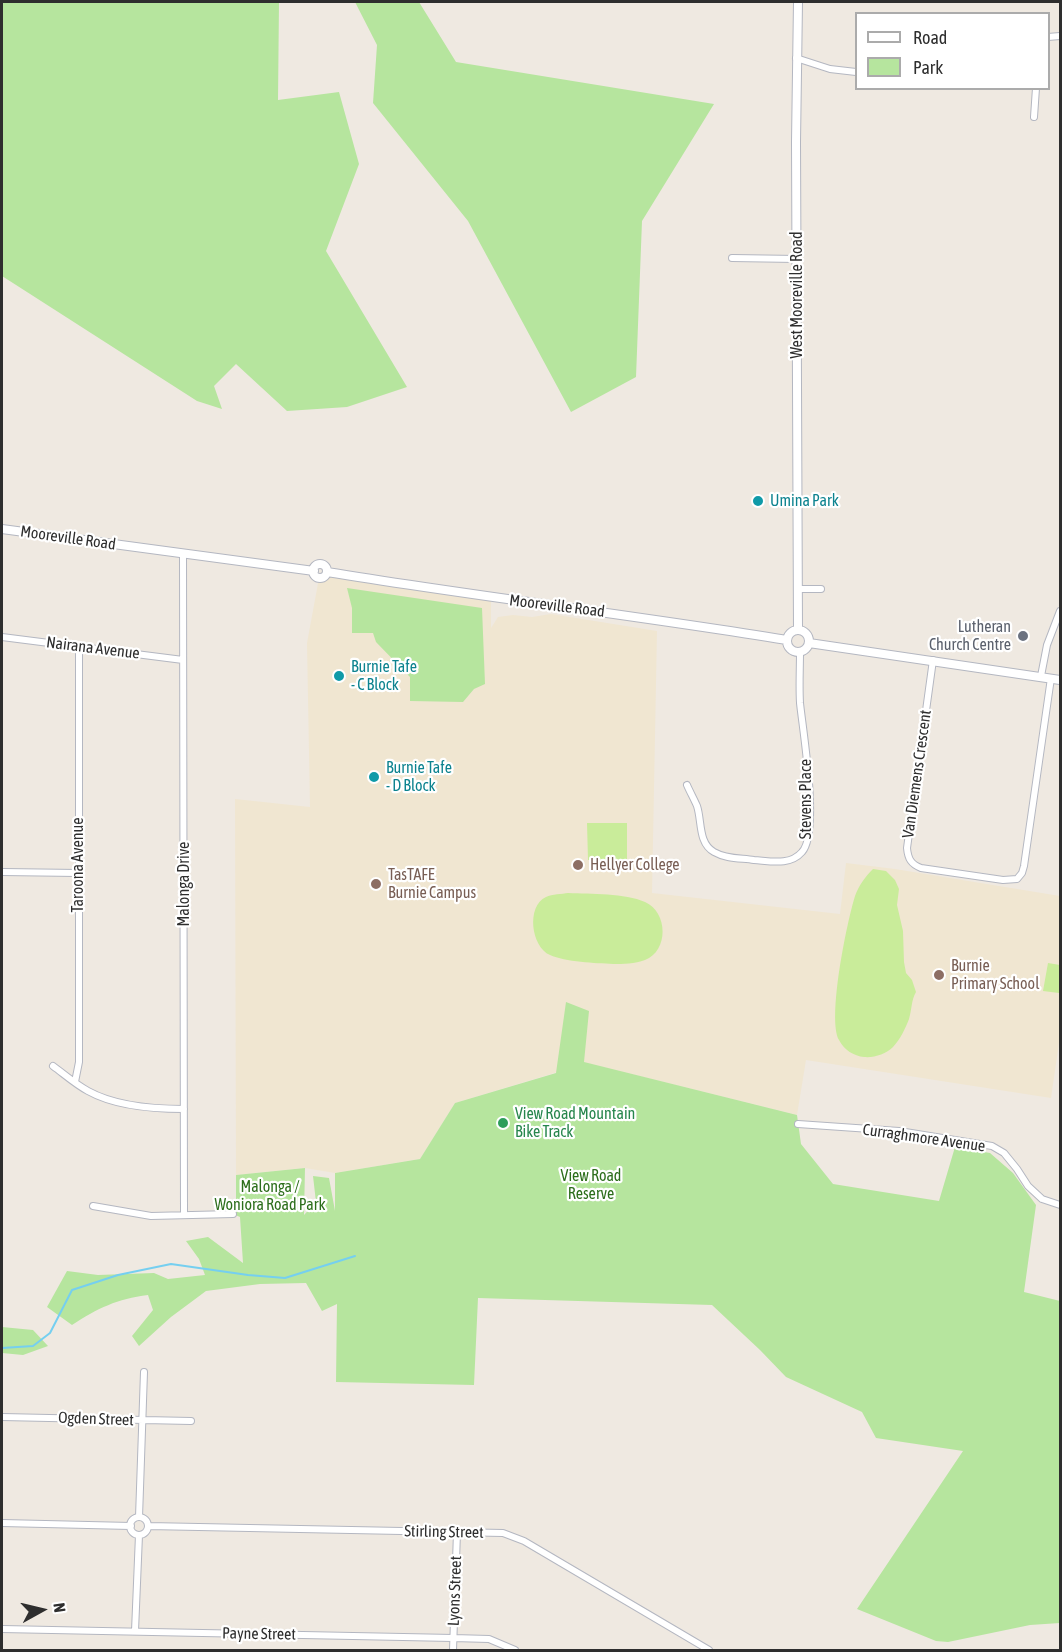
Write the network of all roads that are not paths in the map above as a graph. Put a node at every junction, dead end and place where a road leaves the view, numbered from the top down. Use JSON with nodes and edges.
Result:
{"nodes":[{"id":1,"x":798,"y":2,"type":"edge"},
{"id":2,"x":796,"y":58,"type":"junction"},
{"id":3,"x":855,"y":72,"type":"edge"},
{"id":4,"x":1036,"y":90,"type":"edge"},
{"id":5,"x":1034,"y":117,"type":"dead end"},
{"id":6,"x":732,"y":258,"type":"dead end"},
{"id":7,"x":797,"y":259,"type":"junction"},
{"id":8,"x":2,"y":529,"type":"edge"},
{"id":9,"x":183,"y":553,"type":"junction"},
{"id":10,"x":798,"y":589,"type":"junction"},
{"id":11,"x":821,"y":590,"type":"dead end"},
{"id":12,"x":1060,"y":611,"type":"edge"},
{"id":13,"x":798,"y":629,"type":"junction"},
{"id":14,"x":2,"y":637,"type":"edge"},
{"id":15,"x":787,"y":640,"type":"junction"},
{"id":16,"x":809,"y":643,"type":"junction"},
{"id":17,"x":79,"y":647,"type":"junction"},
{"id":18,"x":800,"y":652,"type":"junction"},
{"id":19,"x":183,"y":660,"type":"junction"},
{"id":20,"x":933,"y":660,"type":"junction"},
{"id":21,"x":1041,"y":676,"type":"junction"},
{"id":22,"x":1051,"y":678,"type":"junction"},
{"id":23,"x":1060,"y":680,"type":"edge"},
{"id":24,"x":687,"y":785,"type":"dead end"},
{"id":25,"x":2,"y":872,"type":"edge"},
{"id":26,"x":78,"y":873,"type":"junction"},
{"id":27,"x":53,"y":1066,"type":"dead end"},
{"id":28,"x":75,"y":1082,"type":"junction"},
{"id":29,"x":184,"y":1109,"type":"junction"},
{"id":30,"x":798,"y":1124,"type":"dead end"},
{"id":31,"x":1060,"y":1205,"type":"edge"},
{"id":32,"x":93,"y":1206,"type":"dead end"},
{"id":33,"x":233,"y":1214,"type":"dead end"},
{"id":34,"x":184,"y":1215,"type":"junction"},
{"id":35,"x":144,"y":1372,"type":"dead end"},
{"id":36,"x":2,"y":1417,"type":"edge"},
{"id":37,"x":143,"y":1421,"type":"junction"},
{"id":38,"x":190,"y":1421,"type":"dead end"},
{"id":39,"x":139,"y":1517,"type":"junction"},
{"id":40,"x":2,"y":1523,"type":"edge"},
{"id":41,"x":130,"y":1526,"type":"junction"},
{"id":42,"x":148,"y":1526,"type":"junction"},
{"id":43,"x":457,"y":1532,"type":"junction"},
{"id":44,"x":139,"y":1534,"type":"junction"},
{"id":45,"x":2,"y":1629,"type":"edge"},
{"id":46,"x":135,"y":1631,"type":"junction"},
{"id":47,"x":453,"y":1638,"type":"junction"},
{"id":48,"x":453,"y":1650,"type":"edge"},
{"id":49,"x":515,"y":1650,"type":"edge"},
{"id":50,"x":709,"y":1650,"type":"edge"}],
"edges":[{"from":1,"to":2,"type":"main road","name":"West Mooreville Road"},
{"from":2,"to":3,"type":"street"},
{"from":2,"to":7,"type":"main road","name":"West Mooreville Road"},
{"from":4,"to":5,"type":"street"},
{"from":6,"to":7,"type":"street"},
{"from":7,"to":10,"type":"main road","name":"West Mooreville Road"},
{"from":8,"to":9,"type":"main road","name":"Mooreville Road"},
{"from":9,"to":15,"type":"main road","name":"Mooreville Road"},
{"from":9,"to":19,"type":"street","name":"Malonga Drive"},
{"from":10,"to":11,"type":"street"},
{"from":10,"to":13,"type":"main road","name":"West Mooreville Road"},
{"from":12,"to":21,"type":"street"},
{"from":13,"to":15,"type":"main road"},
{"from":13,"to":16,"type":"main road"},
{"from":14,"to":17,"type":"street","name":"Nairana Avenue"},
{"from":15,"to":18,"type":"main road"},
{"from":16,"to":18,"type":"main road"},
{"from":16,"to":20,"type":"main road"},
{"from":17,"to":19,"type":"street","name":"Nairana Avenue"},
{"from":17,"to":26,"type":"street","name":"Taroona Avenue"},
{"from":18,"to":24,"type":"street","name":"Stevens Place"},
{"from":19,"to":29,"type":"street","name":"Malonga Drive"},
{"from":20,"to":21,"type":"main road"},
{"from":20,"to":22,"type":"street","name":"Van Diemens Crescent"},
{"from":21,"to":22,"type":"main road"},
{"from":22,"to":23,"type":"main road"},
{"from":25,"to":26,"type":"street"},
{"from":26,"to":28,"type":"street","name":"Taroona Avenue"},
{"from":27,"to":28,"type":"street"},
{"from":28,"to":29,"type":"street"},
{"from":29,"to":34,"type":"street","name":"Malonga Drive"},
{"from":30,"to":31,"type":"street","name":"Curraghmore Avenue"},
{"from":32,"to":34,"type":"street"},
{"from":33,"to":34,"type":"street"},
{"from":35,"to":37,"type":"street"},
{"from":36,"to":37,"type":"street","name":"Ogden Street"},
{"from":37,"to":38,"type":"street","name":"Ogden Street"},
{"from":37,"to":39,"type":"street"},
{"from":39,"to":41,"type":"street"},
{"from":39,"to":42,"type":"street"},
{"from":40,"to":41,"type":"street"},
{"from":41,"to":44,"type":"street"},
{"from":42,"to":43,"type":"street","name":"Stirling Street"},
{"from":42,"to":44,"type":"street"},
{"from":43,"to":47,"type":"street","name":"Lyons Street"},
{"from":43,"to":50,"type":"street","name":"Stirling Street"},
{"from":44,"to":46,"type":"street"},
{"from":45,"to":46,"type":"street","name":"Payne Street"},
{"from":46,"to":47,"type":"street","name":"Payne Street"},
{"from":47,"to":48,"type":"street","name":"Lyons Street"},
{"from":47,"to":49,"type":"street","name":"Payne Street"}]}
